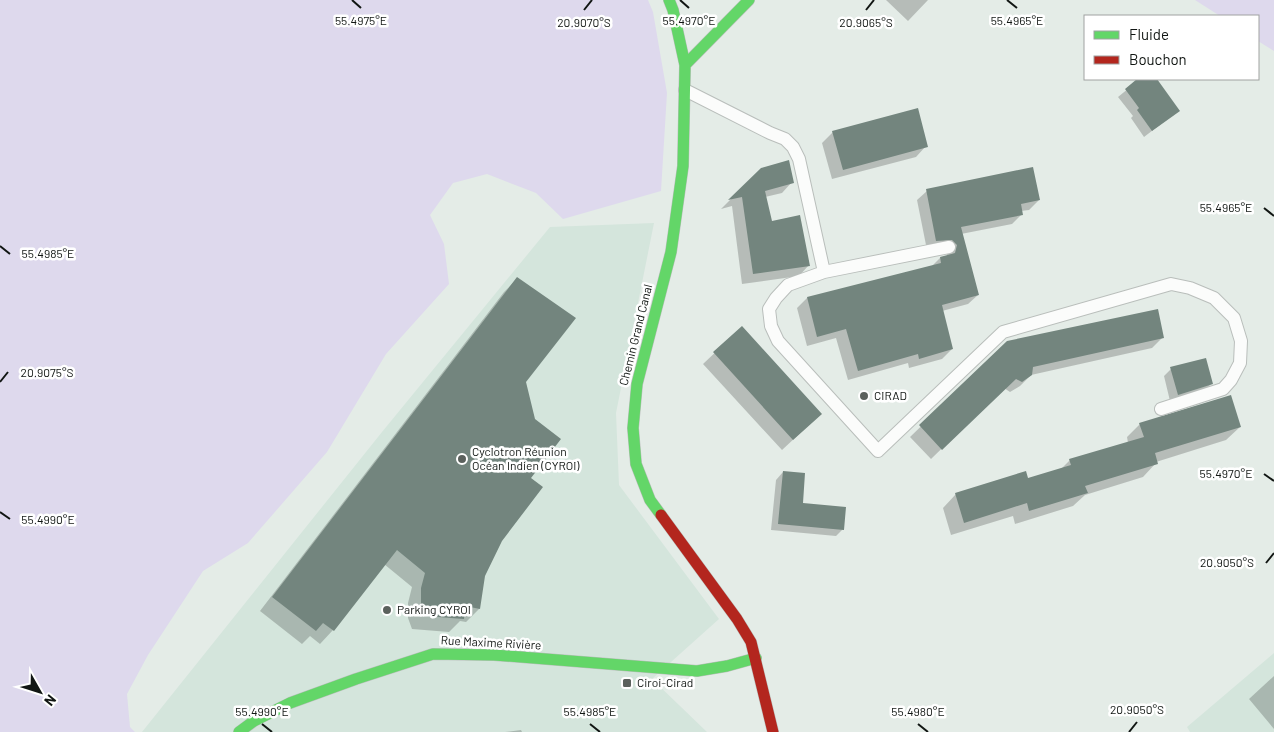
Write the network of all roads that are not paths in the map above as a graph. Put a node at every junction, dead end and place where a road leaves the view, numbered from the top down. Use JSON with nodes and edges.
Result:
{"nodes":[{"id":1,"x":669,"y":0,"type":"edge"},
{"id":2,"x":749,"y":0,"type":"edge"},
{"id":3,"x":685,"y":65,"type":"junction"},
{"id":4,"x":685,"y":90,"type":"junction"},
{"id":5,"x":949,"y":247,"type":"dead end"},
{"id":6,"x":824,"y":272,"type":"junction"},
{"id":7,"x":1161,"y":409,"type":"dead end"},
{"id":8,"x":756,"y":658,"type":"junction"},
{"id":9,"x":239,"y":732,"type":"edge"},
{"id":10,"x":773,"y":732,"type":"edge"}],
"edges":[{"from":1,"to":3,"type":"street","name":"Chemin Grand Canal"},
{"from":2,"to":3,"type":"street"},
{"from":3,"to":4,"type":"street","name":"Chemin Grand Canal"},
{"from":4,"to":6,"type":"lane"},
{"from":4,"to":8,"type":"street","name":"Chemin Grand Canal"},
{"from":5,"to":6,"type":"lane"},
{"from":6,"to":7,"type":"lane"},
{"from":8,"to":9,"type":"street","name":"Rue Maxime Rivière"},
{"from":8,"to":10,"type":"street","name":"Chemin Grand Canal"}]}
